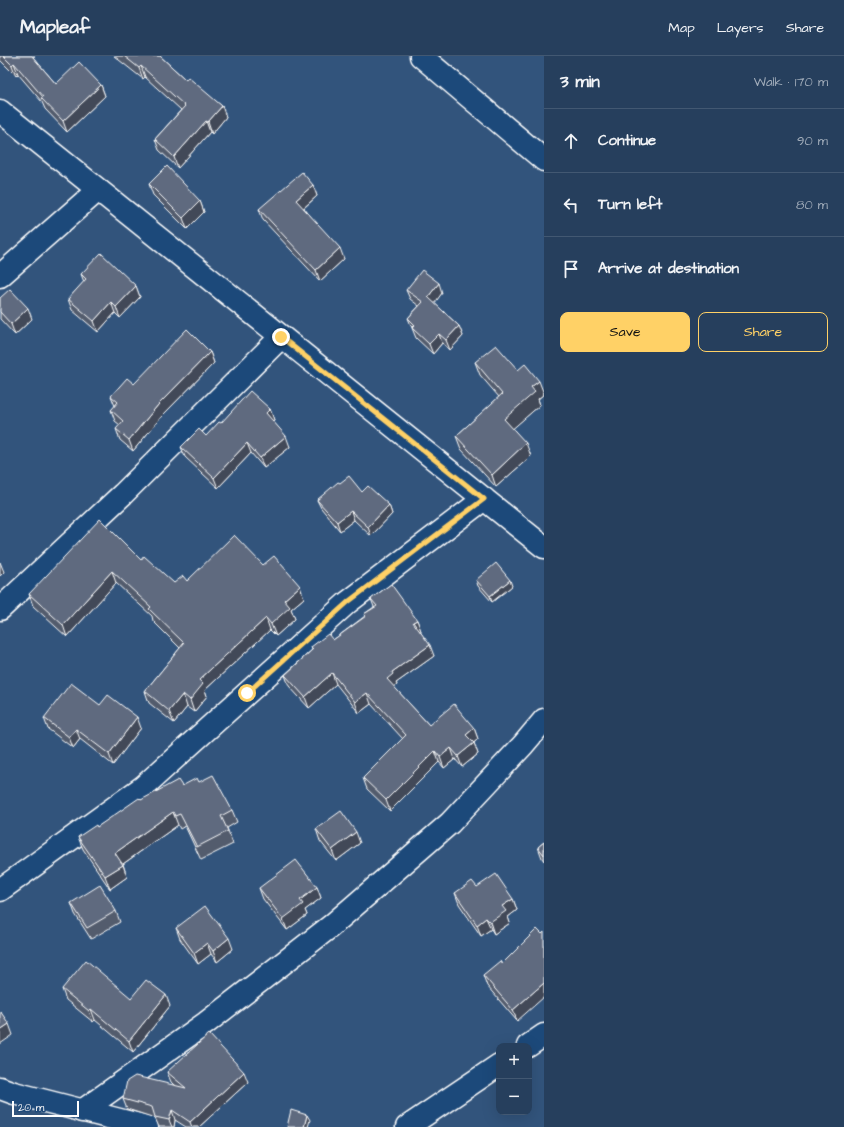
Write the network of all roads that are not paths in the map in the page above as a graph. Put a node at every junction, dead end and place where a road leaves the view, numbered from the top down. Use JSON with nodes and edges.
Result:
{"nodes":[{"id":1,"x":421,"y":56,"type":"edge"},
{"id":2,"x":0,"y":111,"type":"edge"},
{"id":3,"x":544,"y":160,"type":"edge"},
{"id":4,"x":98,"y":190,"type":"junction"},
{"id":5,"x":0,"y":276,"type":"edge"},
{"id":6,"x":281,"y":337,"type":"junction"},
{"id":7,"x":484,"y":499,"type":"junction"},
{"id":8,"x":544,"y":547,"type":"edge"},
{"id":9,"x":0,"y":609,"type":"edge"},
{"id":10,"x":544,"y":720,"type":"edge"},
{"id":11,"x":0,"y":890,"type":"edge"},
{"id":12,"x":544,"y":1035,"type":"edge"},
{"id":13,"x":532,"y":1043,"type":"edge"},
{"id":14,"x":496,"y":1068,"type":"edge"},
{"id":15,"x":0,"y":1088,"type":"edge"},
{"id":16,"x":82,"y":1111,"type":"junction"},
{"id":17,"x":147,"y":1127,"type":"edge"},
{"id":18,"x":407,"y":1127,"type":"edge"}],
"edges":[{"from":1,"to":3,"type":"street"},
{"from":2,"to":4,"type":"street"},
{"from":4,"to":5,"type":"street"},
{"from":4,"to":6,"type":"street"},
{"from":6,"to":7,"type":"street"},
{"from":6,"to":9,"type":"street"},
{"from":7,"to":8,"type":"street"},
{"from":7,"to":11,"type":"street"},
{"from":10,"to":16,"type":"street"},
{"from":12,"to":13,"type":"street"},
{"from":14,"to":18,"type":"street"},
{"from":15,"to":16,"type":"street"},
{"from":16,"to":17,"type":"street"}]}
